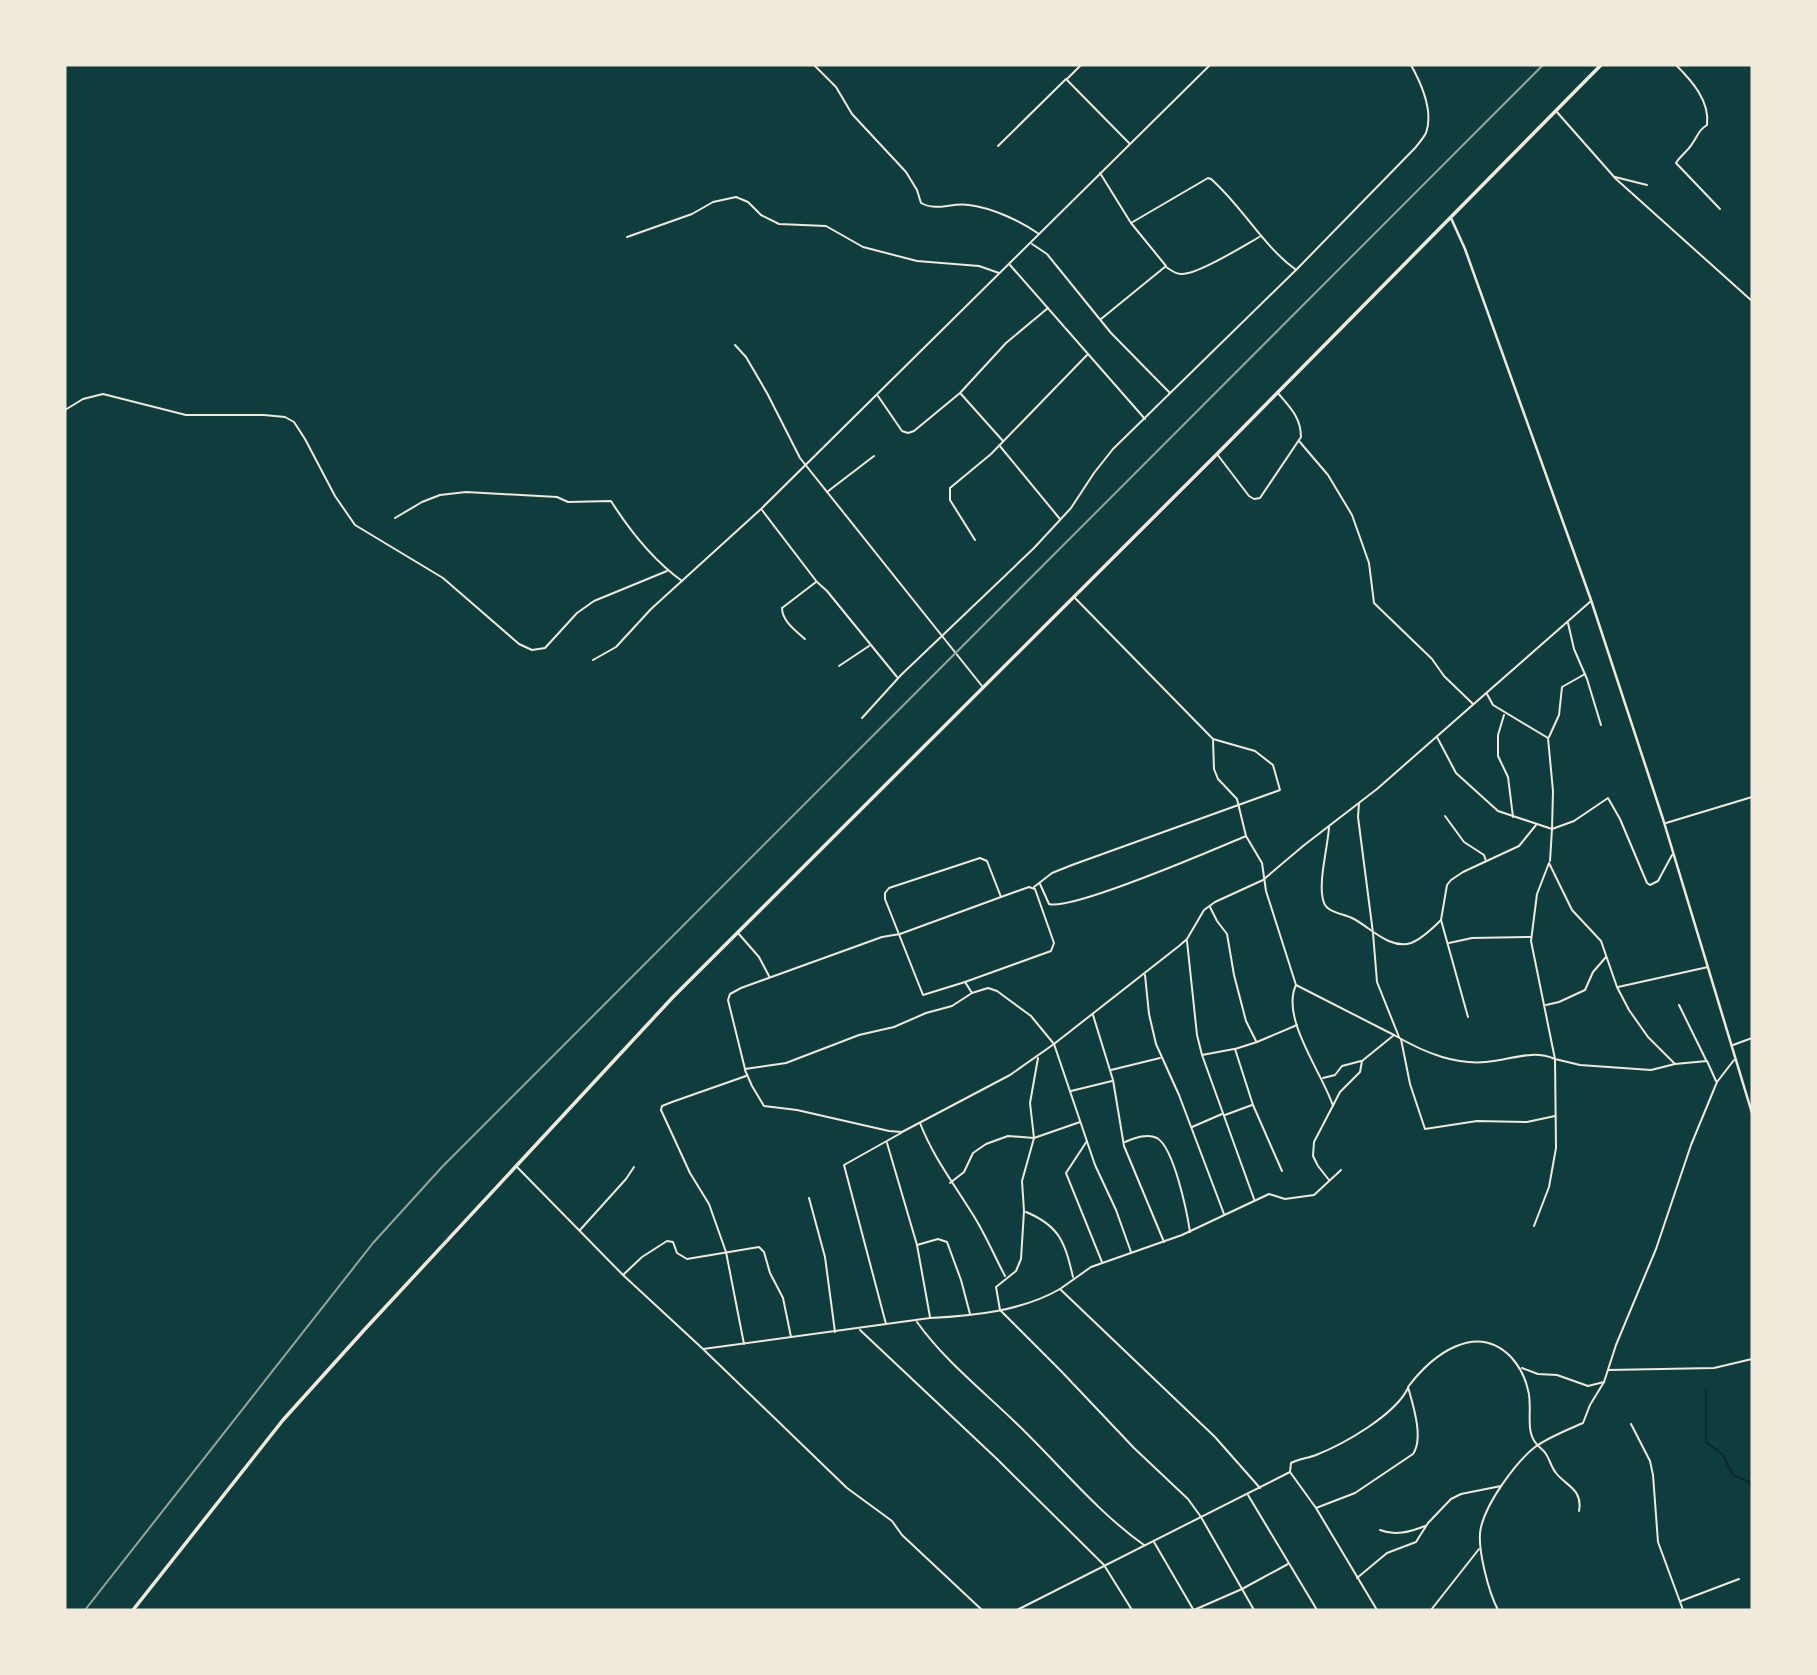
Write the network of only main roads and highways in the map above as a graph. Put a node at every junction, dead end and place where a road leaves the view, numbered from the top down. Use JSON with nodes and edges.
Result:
{"nodes":[{"id":1,"x":1601,"y":65,"type":"edge"},
{"id":2,"x":1451,"y":218,"type":"junction"},
{"id":3,"x":1752,"y":1113,"type":"edge"},
{"id":4,"x":133,"y":1610,"type":"edge"}],
"edges":[{"from":1,"to":2,"type":"highway"},
{"from":2,"to":3,"type":"main road"},
{"from":2,"to":4,"type":"highway"}]}
